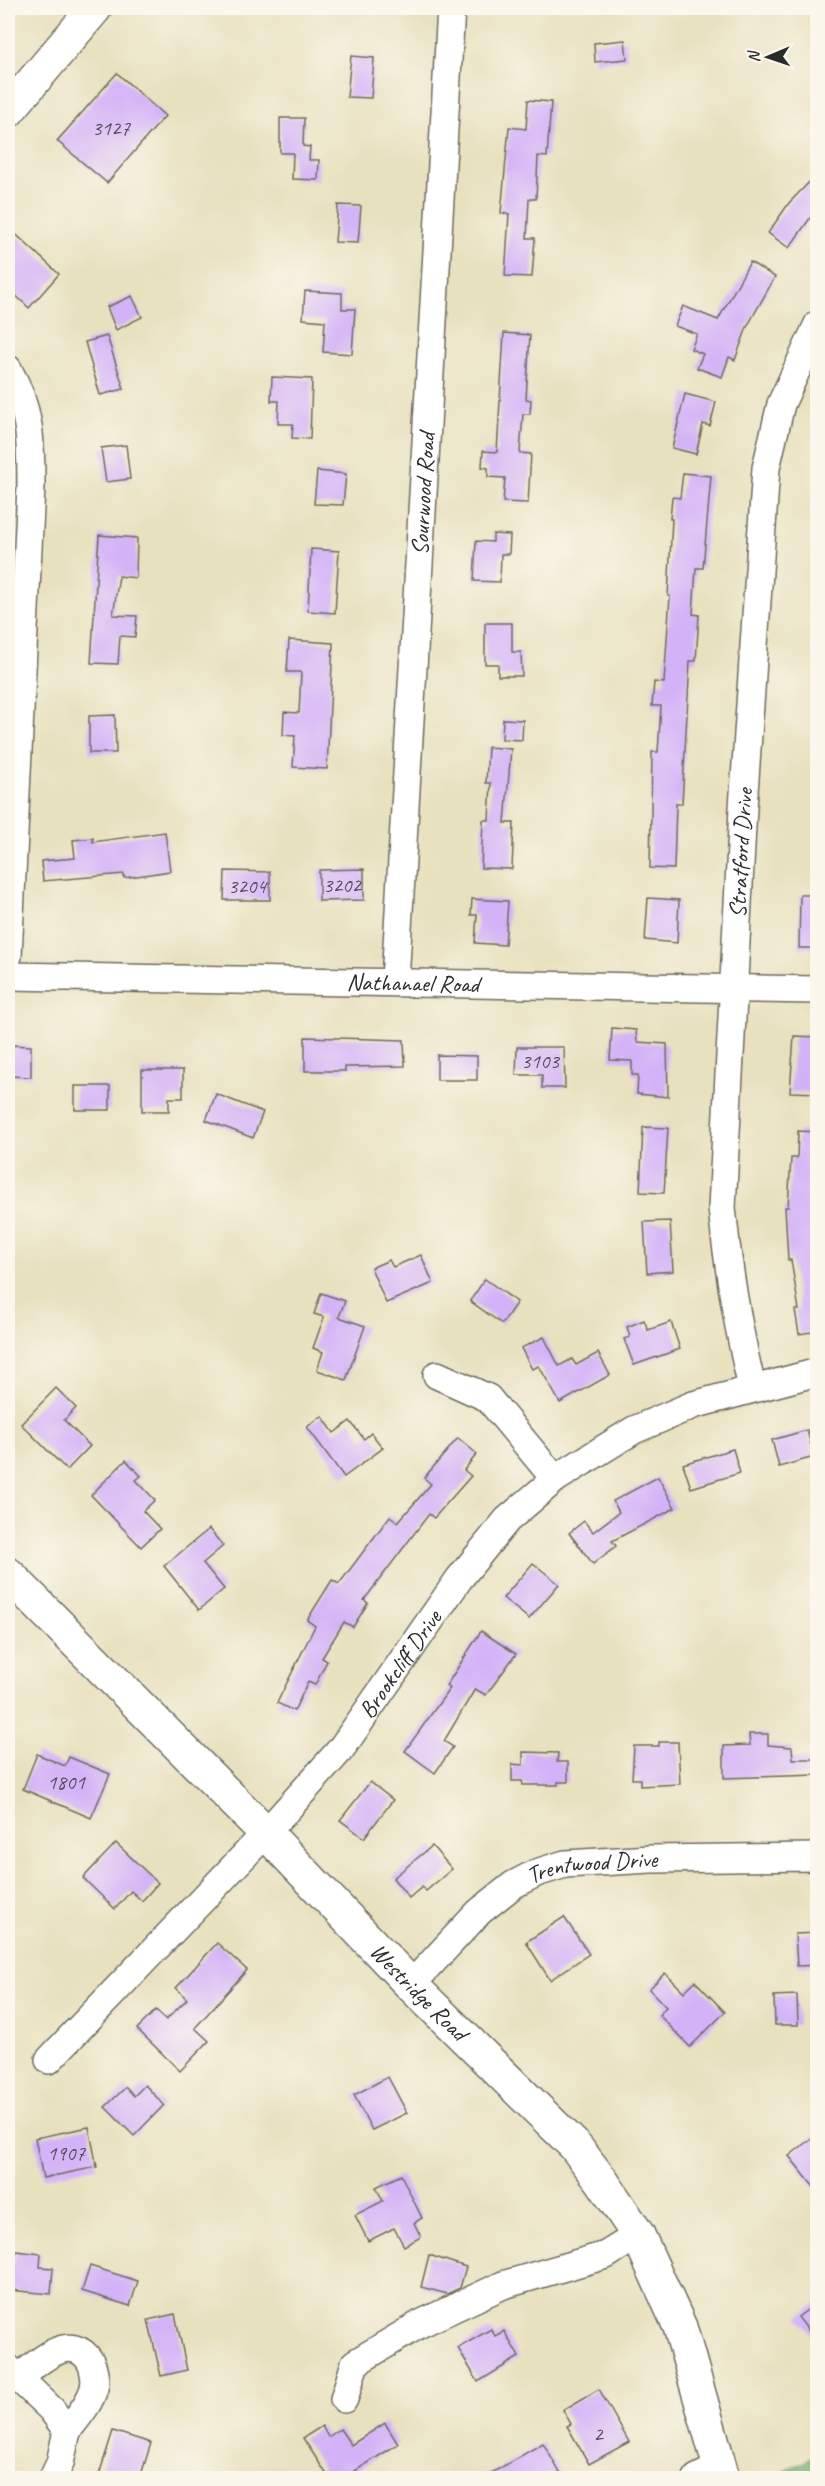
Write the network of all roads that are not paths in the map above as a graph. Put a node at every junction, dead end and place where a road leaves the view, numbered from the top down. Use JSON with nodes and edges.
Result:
{"nodes":[{"id":1,"x":95,"y":8,"type":"edge"},
{"id":2,"x":451,"y":8,"type":"edge"},
{"id":3,"x":8,"y":111,"type":"edge"},
{"id":4,"x":818,"y":324,"type":"edge"},
{"id":5,"x":8,"y":369,"type":"edge"},
{"id":6,"x":8,"y":957,"type":"edge"},
{"id":7,"x":8,"y":976,"type":"edge"},
{"id":8,"x":395,"y":981,"type":"junction"},
{"id":9,"x":734,"y":988,"type":"junction"},
{"id":10,"x":818,"y":990,"type":"edge"},
{"id":11,"x":818,"y":1372,"type":"edge"},
{"id":12,"x":437,"y":1375,"type":"dead end"},
{"id":13,"x":752,"y":1388,"type":"junction"},
{"id":14,"x":555,"y":1479,"type":"junction"},
{"id":15,"x":8,"y":1574,"type":"edge"},
{"id":16,"x":266,"y":1833,"type":"junction"},
{"id":17,"x":818,"y":1857,"type":"edge"},
{"id":18,"x":411,"y":1985,"type":"junction"},
{"id":19,"x":49,"y":2060,"type":"dead end"},
{"id":20,"x":638,"y":2235,"type":"junction"},
{"id":21,"x":13,"y":2373,"type":"edge"},
{"id":22,"x":344,"y":2399,"type":"dead end"},
{"id":23,"x":66,"y":2432,"type":"junction"},
{"id":24,"x":713,"y":2475,"type":"edge"},
{"id":25,"x":53,"y":2478,"type":"edge"}],
"edges":[{"from":1,"to":3,"type":"main road"},
{"from":2,"to":8,"type":"street","name":"Sourwood Road"},
{"from":4,"to":9,"type":"street","name":"Stratford Drive"},
{"from":5,"to":6,"type":"street"},
{"from":7,"to":8,"type":"street","name":"Nathanael Road"},
{"from":8,"to":9,"type":"street","name":"Nathanael Road"},
{"from":9,"to":10,"type":"street","name":"Nathanael Road"},
{"from":9,"to":13,"type":"street","name":"Stratford Drive"},
{"from":11,"to":13,"type":"street","name":"Brookcliff Drive"},
{"from":12,"to":14,"type":"street"},
{"from":13,"to":14,"type":"street","name":"Brookcliff Drive"},
{"from":14,"to":16,"type":"street","name":"Brookcliff Drive"},
{"from":15,"to":16,"type":"main road","name":"Westridge Road"},
{"from":16,"to":18,"type":"main road","name":"Westridge Road"},
{"from":16,"to":19,"type":"street","name":"Brookcliff Drive"},
{"from":17,"to":18,"type":"street","name":"Trentwood Drive"},
{"from":18,"to":20,"type":"main road","name":"Westridge Road"},
{"from":20,"to":22,"type":"street"},
{"from":20,"to":24,"type":"main road","name":"Westridge Road"},
{"from":21,"to":23,"type":"street"},
{"from":21,"to":23,"type":"street"},
{"from":23,"to":25,"type":"street"}]}
